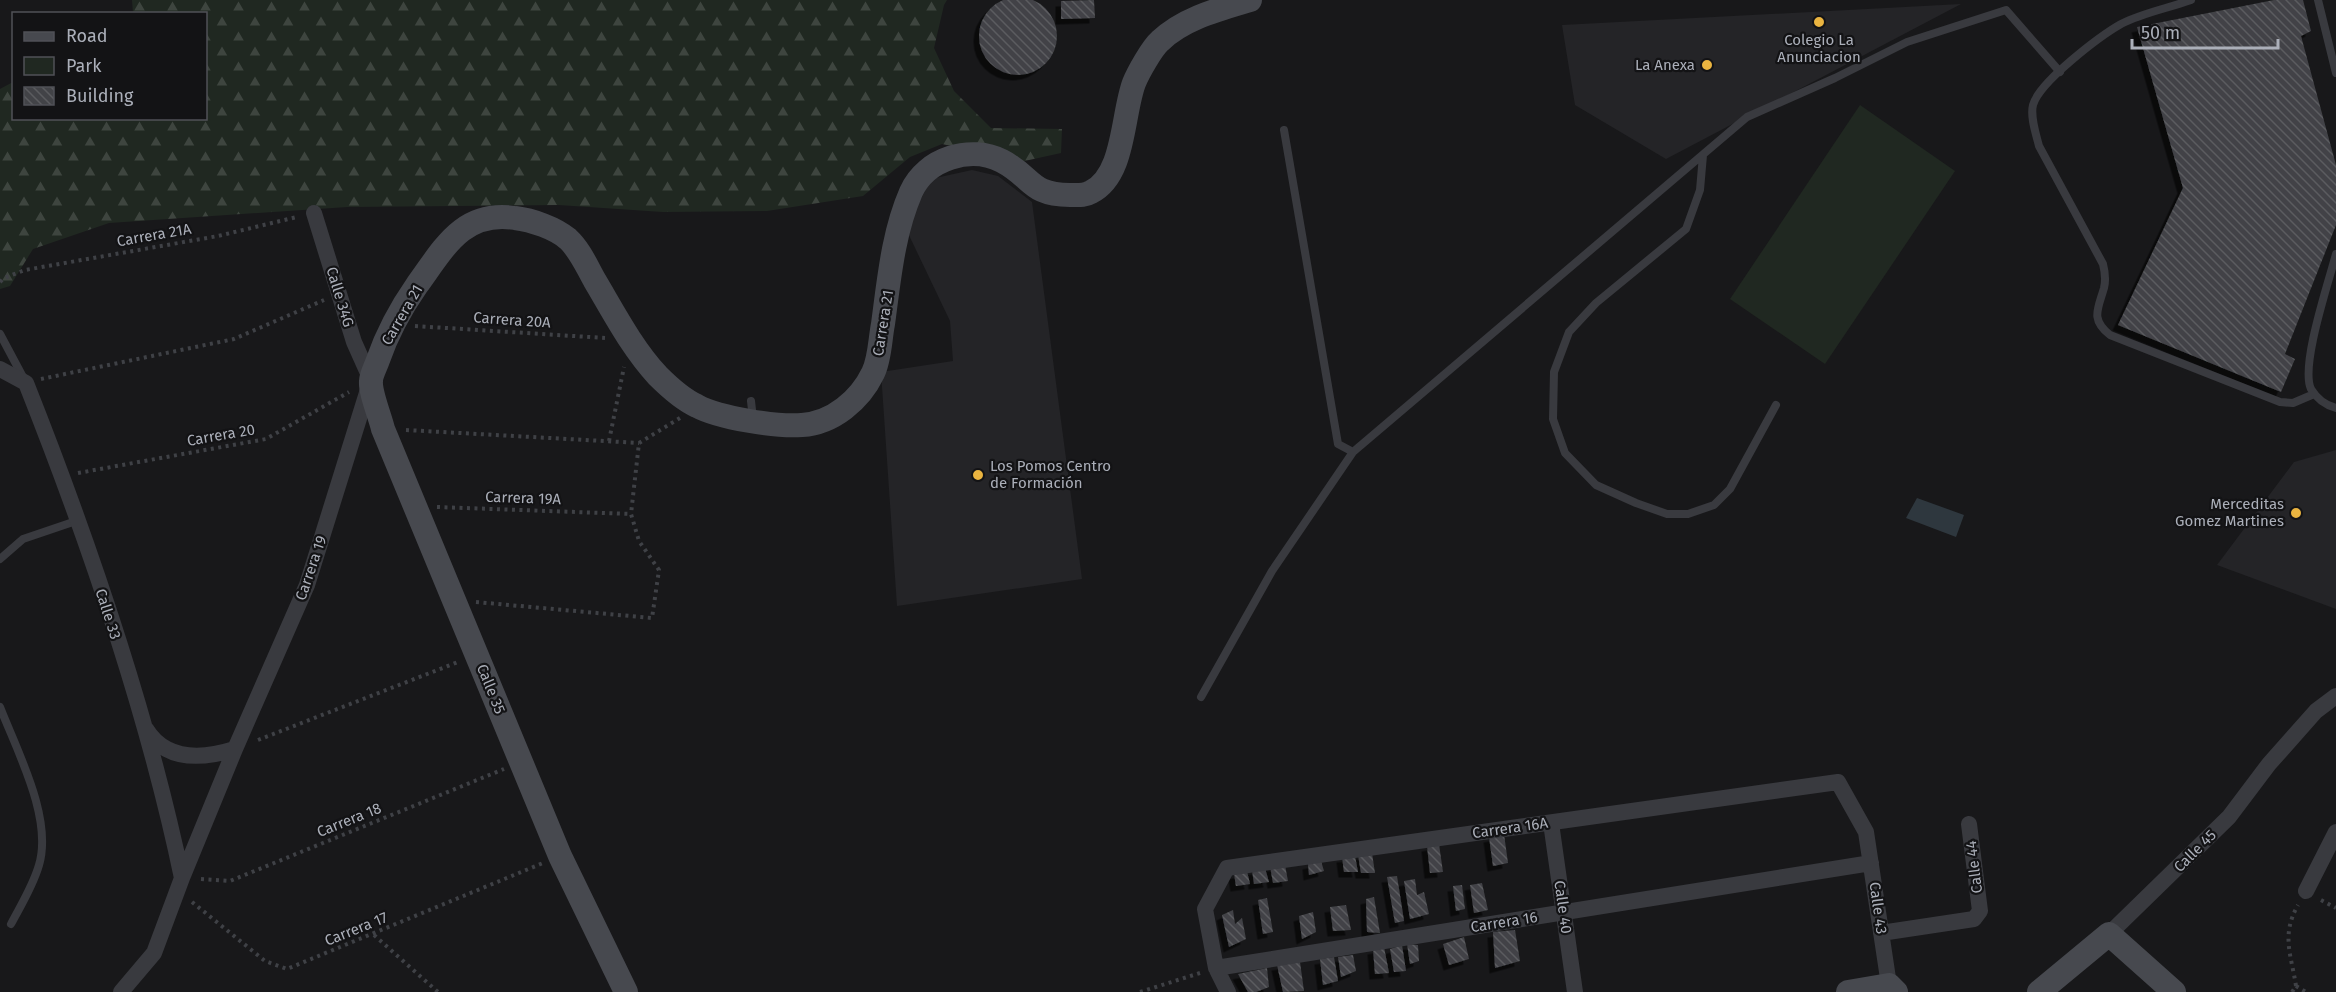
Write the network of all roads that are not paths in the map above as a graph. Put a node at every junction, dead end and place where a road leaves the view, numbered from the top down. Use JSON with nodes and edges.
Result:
{"nodes":[{"id":1,"x":1250,"y":0,"type":"edge"},
{"id":2,"x":2191,"y":0,"type":"edge"},
{"id":3,"x":2318,"y":0,"type":"edge"},
{"id":4,"x":2060,"y":72,"type":"junction"},
{"id":5,"x":2336,"y":73,"type":"edge"},
{"id":6,"x":1284,"y":130,"type":"dead end"},
{"id":7,"x":1703,"y":155,"type":"junction"},
{"id":8,"x":314,"y":213,"type":"road end"},
{"id":9,"x":2336,"y":254,"type":"edge"},
{"id":10,"x":0,"y":334,"type":"edge"},
{"id":11,"x":0,"y":369,"type":"edge"},
{"id":12,"x":370,"y":380,"type":"junction"},
{"id":13,"x":26,"y":383,"type":"junction"},
{"id":14,"x":2314,"y":394,"type":"junction"},
{"id":15,"x":1776,"y":405,"type":"dead end"},
{"id":16,"x":2336,"y":408,"type":"edge"},
{"id":17,"x":1353,"y":452,"type":"junction"},
{"id":18,"x":79,"y":520,"type":"junction"},
{"id":19,"x":0,"y":559,"type":"edge"},
{"id":20,"x":2336,"y":696,"type":"edge"},
{"id":21,"x":1201,"y":697,"type":"dead end"},
{"id":22,"x":0,"y":707,"type":"edge"},
{"id":23,"x":143,"y":723,"type":"junction"},
{"id":24,"x":235,"y":749,"type":"junction"},
{"id":25,"x":1551,"y":823,"type":"junction"},
{"id":26,"x":1969,"y":824,"type":"dead end"},
{"id":27,"x":1866,"y":832,"type":"joint"},
{"id":28,"x":2336,"y":832,"type":"edge"},
{"id":29,"x":1871,"y":863,"type":"junction"},
{"id":30,"x":179,"y":884,"type":"junction"},
{"id":31,"x":2306,"y":891,"type":"road end"},
{"id":32,"x":1564,"y":912,"type":"junction"},
{"id":33,"x":11,"y":924,"type":"dead end"},
{"id":34,"x":1881,"y":933,"type":"junction"},
{"id":35,"x":2109,"y":934,"type":"junction"},
{"id":36,"x":1216,"y":968,"type":"junction"},
{"id":37,"x":1892,"y":988,"type":"edge"},
{"id":38,"x":121,"y":992,"type":"edge"},
{"id":39,"x":626,"y":992,"type":"edge"},
{"id":40,"x":1227,"y":992,"type":"edge"},
{"id":41,"x":1575,"y":992,"type":"edge"},
{"id":42,"x":1848,"y":992,"type":"edge"},
{"id":43,"x":2038,"y":992,"type":"edge"},
{"id":44,"x":2175,"y":992,"type":"edge"}],
"edges":[{"from":1,"to":12,"type":"street","name":"Carrera 21"},
{"from":2,"to":4,"type":"lane"},
{"from":3,"to":5,"type":"lane"},
{"from":4,"to":7,"type":"lane"},
{"from":4,"to":14,"type":"lane"},
{"from":6,"to":17,"type":"lane"},
{"from":7,"to":15,"type":"lane"},
{"from":7,"to":17,"type":"lane"},
{"from":8,"to":12,"type":"street","name":"Calle 34G"},
{"from":9,"to":14,"type":"lane"},
{"from":10,"to":13,"type":"lane"},
{"from":11,"to":13,"type":"street"},
{"from":12,"to":24,"type":"street","name":"Carrera 19"},
{"from":12,"to":39,"type":"street","name":"Calle 35"},
{"from":13,"to":18,"type":"street","name":"Calle 33"},
{"from":14,"to":16,"type":"lane"},
{"from":17,"to":21,"type":"lane"},
{"from":18,"to":19,"type":"lane"},
{"from":18,"to":23,"type":"street","name":"Calle 33"},
{"from":20,"to":35,"type":"street","name":"Calle 45"},
{"from":22,"to":33,"type":"lane"},
{"from":23,"to":24,"type":"street"},
{"from":23,"to":30,"type":"street","name":"Calle 33"},
{"from":24,"to":30,"type":"street","name":"Carrera 19"},
{"from":25,"to":27,"type":"street","name":"Carrera 16A"},
{"from":25,"to":32,"type":"street","name":"Calle 40"},
{"from":25,"to":36,"type":"street","name":"Carrera 16A"},
{"from":26,"to":34,"type":"street","name":"Calle 44"},
{"from":27,"to":29,"type":"street","name":"Calle 43"},
{"from":28,"to":31,"type":"street"},
{"from":29,"to":32,"type":"street","name":"Carrera 16"},
{"from":29,"to":34,"type":"street","name":"Calle 43"},
{"from":30,"to":38,"type":"street","name":"Carrera 19"},
{"from":32,"to":36,"type":"street","name":"Carrera 16"},
{"from":32,"to":41,"type":"street","name":"Calle 40"},
{"from":34,"to":37,"type":"street","name":"Calle 43"},
{"from":35,"to":43,"type":"street","name":"Calle 45"},
{"from":35,"to":44,"type":"street"},
{"from":36,"to":40,"type":"street"},
{"from":37,"to":42,"type":"street"}]}
